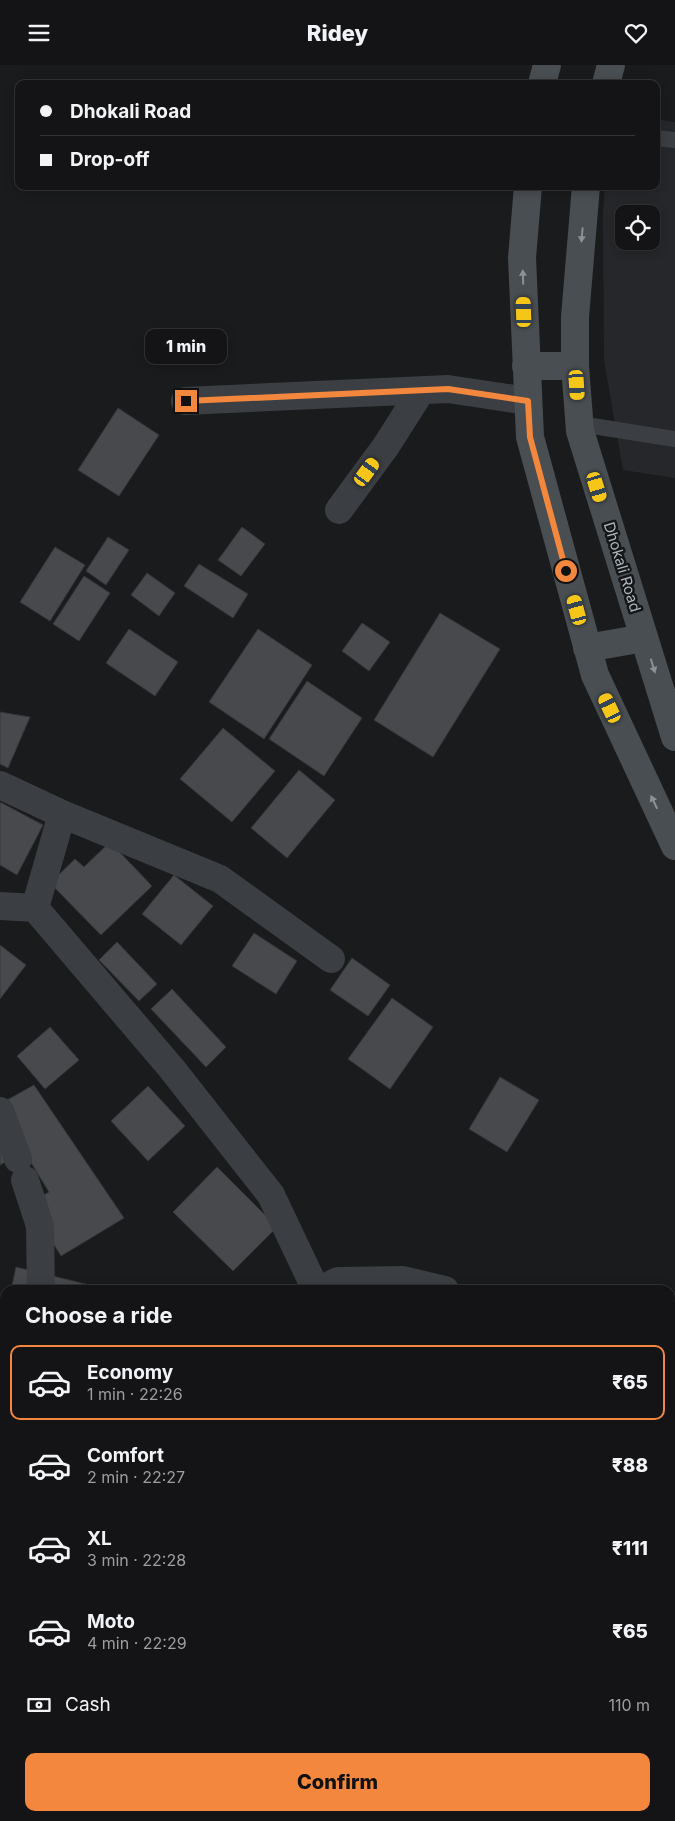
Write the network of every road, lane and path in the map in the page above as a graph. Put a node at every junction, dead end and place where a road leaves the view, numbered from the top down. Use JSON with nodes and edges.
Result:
{"nodes":[{"id":1,"x":547,"y":65,"type":"edge"},
{"id":2,"x":611,"y":65,"type":"edge"},
{"id":3,"x":543,"y":80,"type":"edge"},
{"id":4,"x":607,"y":80,"type":"edge"},
{"id":5,"x":660,"y":138,"type":"edge"},
{"id":6,"x":675,"y":139,"type":"edge"},
{"id":7,"x":528,"y":190,"type":"edge"},
{"id":8,"x":586,"y":190,"type":"edge"},
{"id":9,"x":526,"y":366,"type":"junction"},
{"id":10,"x":575,"y":366,"type":"junction"},
{"id":11,"x":421,"y":391,"type":"junction"},
{"id":12,"x":186,"y":401,"type":"dead end"},
{"id":13,"x":528,"y":401,"type":"junction"},
{"id":14,"x":580,"y":424,"type":"junction"},
{"id":15,"x":675,"y":439,"type":"edge"},
{"id":16,"x":338,"y":510,"type":"dead end"},
{"id":17,"x":644,"y":638,"type":"junction"},
{"id":18,"x":587,"y":649,"type":"junction"},
{"id":19,"x":675,"y":737,"type":"edge"},
{"id":20,"x":0,"y":785,"type":"edge"},
{"id":21,"x":62,"y":814,"type":"junction"},
{"id":22,"x":675,"y":846,"type":"edge"},
{"id":23,"x":0,"y":906,"type":"edge"},
{"id":24,"x":35,"y":908,"type":"junction"},
{"id":25,"x":331,"y":959,"type":"dead end"},
{"id":26,"x":0,"y":1111,"type":"edge"},
{"id":27,"x":41,"y":1285,"type":"edge"},
{"id":28,"x":314,"y":1285,"type":"edge"},
{"id":29,"x":330,"y":1285,"type":"edge"},
{"id":30,"x":424,"y":1285,"type":"edge"}],
"edges":[{"from":1,"to":3,"type":"street"},
{"from":2,"to":4,"type":"street"},
{"from":5,"to":6,"type":"lane"},
{"from":9,"to":7,"type":"street","one_way":true},
{"from":8,"to":10,"type":"street","name":"Dhokali Road","one_way":true},
{"from":9,"to":10,"type":"street"},
{"from":9,"to":13,"type":"street"},
{"from":10,"to":14,"type":"street","name":"Dhokali Road"},
{"from":11,"to":12,"type":"street"},
{"from":11,"to":13,"type":"street"},
{"from":11,"to":16,"type":"street"},
{"from":13,"to":18,"type":"street"},
{"from":14,"to":15,"type":"lane"},
{"from":14,"to":17,"type":"street","name":"Dhokali Road"},
{"from":17,"to":18,"type":"street"},
{"from":17,"to":19,"type":"street","name":"Dhokali Road","one_way":true},
{"from":22,"to":18,"type":"street","one_way":true},
{"from":20,"to":21,"type":"street"},
{"from":21,"to":24,"type":"street"},
{"from":21,"to":25,"type":"street"},
{"from":23,"to":24,"type":"street"},
{"from":24,"to":28,"type":"street"},
{"from":26,"to":27,"type":"street"},
{"from":29,"to":30,"type":"street"}]}
